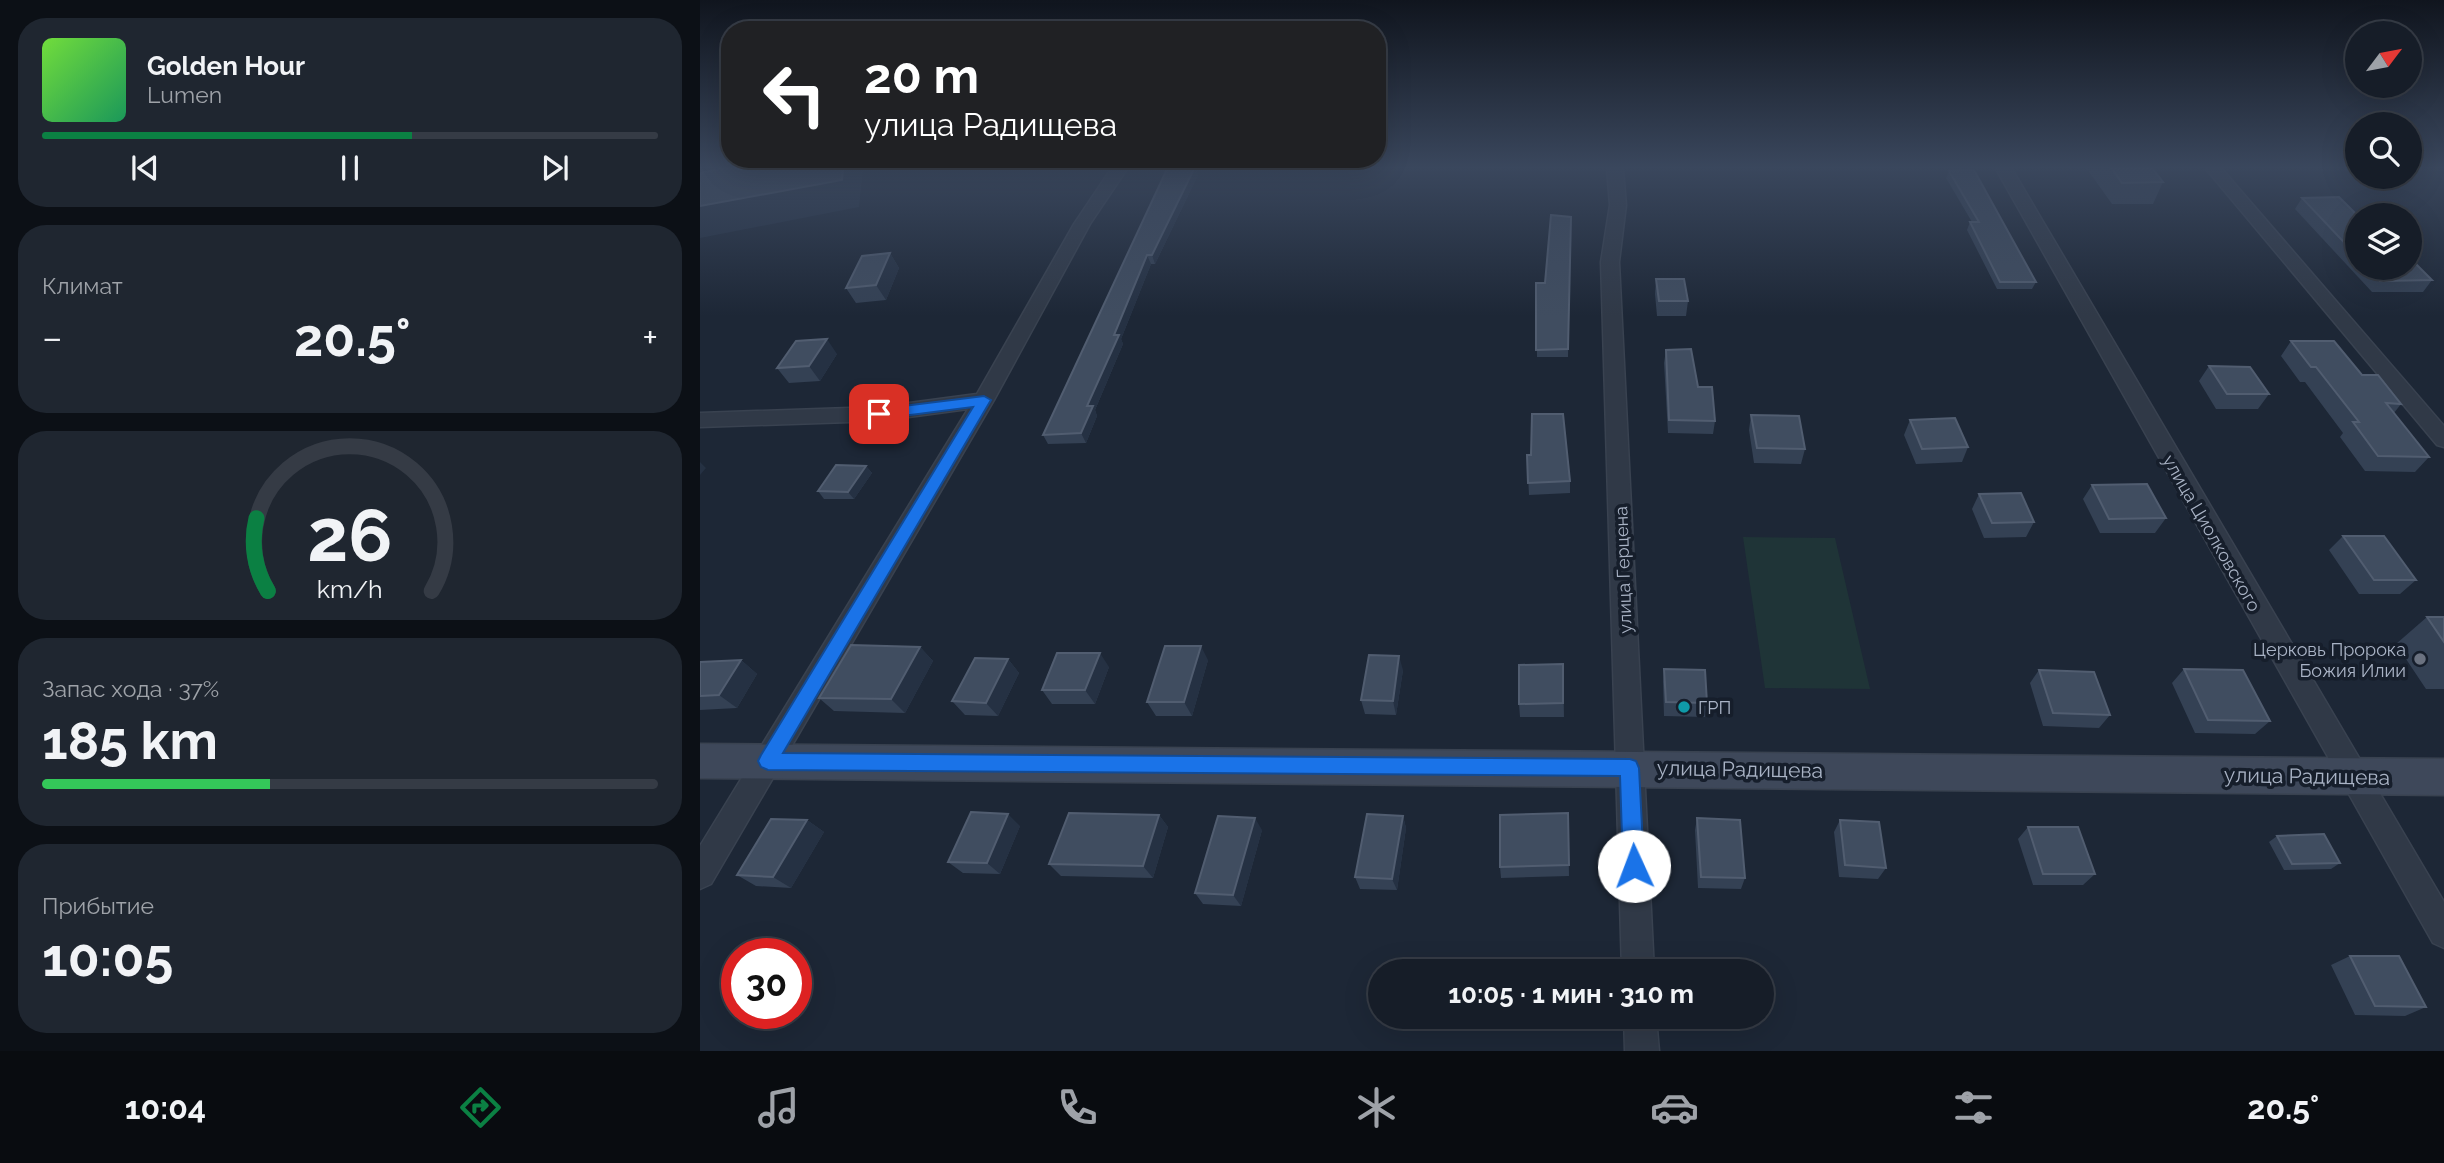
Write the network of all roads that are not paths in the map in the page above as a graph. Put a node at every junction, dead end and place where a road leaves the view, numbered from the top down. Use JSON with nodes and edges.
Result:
{"nodes":[{"id":1,"x":1085,"y":218,"type":"edge"},
{"id":2,"x":1616,"y":218,"type":"edge"},
{"id":3,"x":2031,"y":218,"type":"edge"},
{"id":4,"x":2256,"y":218,"type":"edge"},
{"id":5,"x":984,"y":400,"type":"junction"},
{"id":6,"x":700,"y":420,"type":"edge"},
{"id":7,"x":2444,"y":440,"type":"edge"},
{"id":8,"x":700,"y":761,"type":"edge"},
{"id":9,"x":768,"y":761,"type":"junction"},
{"id":10,"x":1630,"y":768,"type":"junction"},
{"id":11,"x":2351,"y":776,"type":"junction"},
{"id":12,"x":2444,"y":778,"type":"edge"},
{"id":13,"x":700,"y":874,"type":"edge"},
{"id":14,"x":2444,"y":932,"type":"edge"},
{"id":15,"x":1638,"y":959,"type":"edge"},
{"id":16,"x":1641,"y":1029,"type":"edge"},
{"id":17,"x":1642,"y":1051,"type":"edge"}],
"edges":[{"from":1,"to":5,"type":"street"},
{"from":2,"to":10,"type":"street","name":"улица Герцена"},
{"from":3,"to":11,"type":"street","name":"улица Циолковского"},
{"from":4,"to":7,"type":"street"},
{"from":5,"to":6,"type":"street"},
{"from":5,"to":9,"type":"street"},
{"from":8,"to":9,"type":"street","name":"улица Радищева"},
{"from":9,"to":10,"type":"street","name":"улица Радищева"},
{"from":9,"to":13,"type":"street"},
{"from":10,"to":11,"type":"street","name":"улица Радищева"},
{"from":10,"to":15,"type":"street","name":"улица Герцена"},
{"from":11,"to":12,"type":"street","name":"улица Радищева"},
{"from":11,"to":14,"type":"street","name":"улица Циолковского"},
{"from":16,"to":17,"type":"street"}]}
